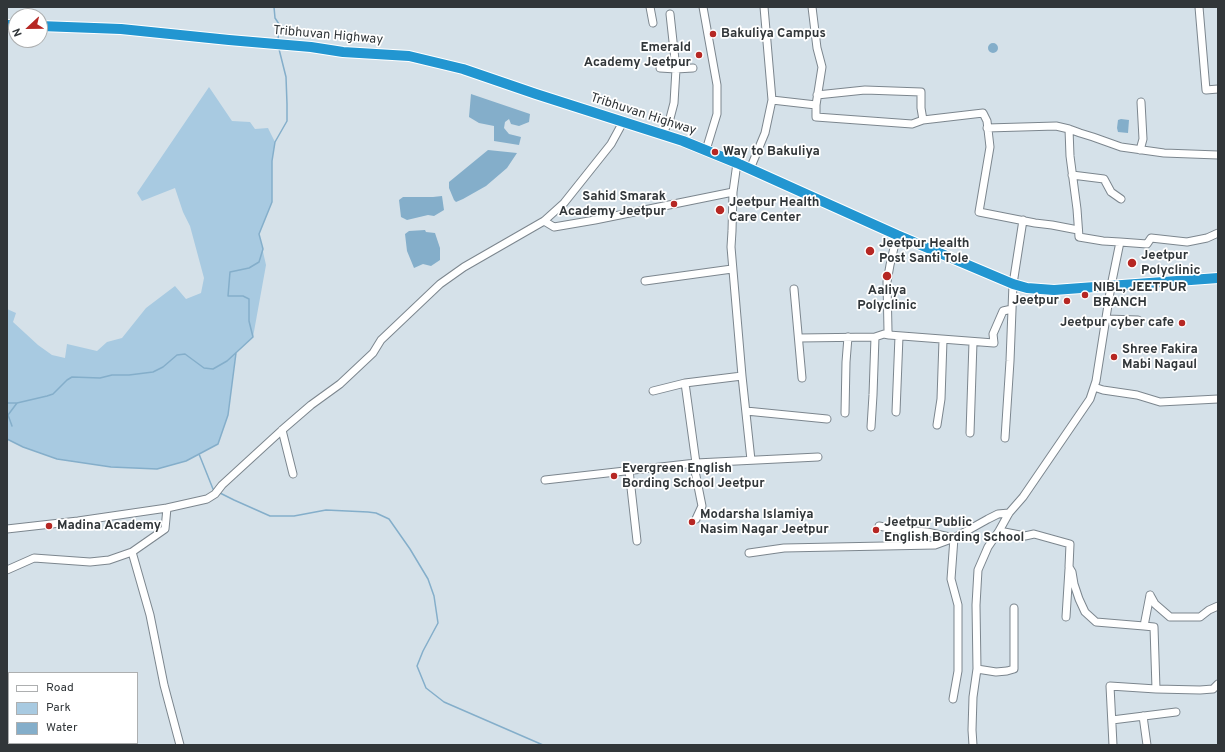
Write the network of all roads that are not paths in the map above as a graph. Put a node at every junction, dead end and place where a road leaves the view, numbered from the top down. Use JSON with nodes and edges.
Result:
{"nodes":[{"id":1,"x":650,"y":7,"type":"edge"},
{"id":2,"x":706,"y":7,"type":"edge"},
{"id":3,"x":764,"y":7,"type":"edge"},
{"id":4,"x":812,"y":7,"type":"edge"},
{"id":5,"x":1199,"y":7,"type":"edge"},
{"id":6,"x":670,"y":14,"type":"dead end"},
{"id":7,"x":653,"y":23,"type":"dead end"},
{"id":8,"x":48,"y":26,"type":"edge"},
{"id":9,"x":660,"y":68,"type":"dead end"},
{"id":10,"x":693,"y":68,"type":"dead end"},
{"id":11,"x":676,"y":70,"type":"junction"},
{"id":12,"x":1218,"y":89,"type":"edge"},
{"id":13,"x":817,"y":95,"type":"junction"},
{"id":14,"x":772,"y":100,"type":"junction"},
{"id":15,"x":1141,"y":102,"type":"dead end"},
{"id":16,"x":816,"y":105,"type":"junction"},
{"id":17,"x":923,"y":120,"type":"junction"},
{"id":18,"x":623,"y":122,"type":"junction"},
{"id":19,"x":987,"y":128,"type":"junction"},
{"id":20,"x":1069,"y":128,"type":"junction"},
{"id":21,"x":662,"y":134,"type":"junction"},
{"id":22,"x":706,"y":150,"type":"junction"},
{"id":23,"x":1140,"y":150,"type":"junction"},
{"id":24,"x":1218,"y":155,"type":"edge"},
{"id":25,"x":737,"y":163,"type":"junction"},
{"id":26,"x":750,"y":168,"type":"junction"},
{"id":27,"x":1072,"y":175,"type":"junction"},
{"id":28,"x":733,"y":192,"type":"junction"},
{"id":29,"x":1121,"y":199,"type":"dead end"},
{"id":30,"x":1023,"y":220,"type":"junction"},
{"id":31,"x":544,"y":221,"type":"junction"},
{"id":32,"x":1078,"y":230,"type":"junction"},
{"id":33,"x":1218,"y":233,"type":"edge"},
{"id":34,"x":897,"y":235,"type":"junction"},
{"id":35,"x":1120,"y":242,"type":"junction"},
{"id":36,"x":732,"y":269,"type":"junction"},
{"id":37,"x":1218,"y":278,"type":"edge"},
{"id":38,"x":645,"y":281,"type":"dead end"},
{"id":39,"x":1013,"y":284,"type":"junction"},
{"id":40,"x":1111,"y":286,"type":"junction"},
{"id":41,"x":794,"y":289,"type":"dead end"},
{"id":42,"x":1012,"y":309,"type":"junction"},
{"id":43,"x":1106,"y":319,"type":"junction"},
{"id":44,"x":1138,"y":320,"type":"dead end"},
{"id":45,"x":889,"y":335,"type":"junction"},
{"id":46,"x":899,"y":336,"type":"junction"},
{"id":47,"x":848,"y":337,"type":"junction"},
{"id":48,"x":875,"y":337,"type":"junction"},
{"id":49,"x":799,"y":338,"type":"junction"},
{"id":50,"x":943,"y":340,"type":"junction"},
{"id":51,"x":973,"y":342,"type":"junction"},
{"id":52,"x":742,"y":376,"type":"junction"},
{"id":53,"x":802,"y":378,"type":"dead end"},
{"id":54,"x":685,"y":383,"type":"junction"},
{"id":55,"x":1094,"y":387,"type":"junction"},
{"id":56,"x":653,"y":391,"type":"dead end"},
{"id":57,"x":1218,"y":400,"type":"edge"},
{"id":58,"x":746,"y":411,"type":"junction"},
{"id":59,"x":896,"y":412,"type":"dead end"},
{"id":60,"x":845,"y":413,"type":"dead end"},
{"id":61,"x":827,"y":419,"type":"dead end"},
{"id":62,"x":937,"y":425,"type":"dead end"},
{"id":63,"x":871,"y":427,"type":"dead end"},
{"id":64,"x":282,"y":430,"type":"junction"},
{"id":65,"x":970,"y":433,"type":"dead end"},
{"id":66,"x":1005,"y":438,"type":"dead end"},
{"id":67,"x":818,"y":457,"type":"dead end"},
{"id":68,"x":751,"y":460,"type":"junction"},
{"id":69,"x":696,"y":463,"type":"junction"},
{"id":70,"x":629,"y":470,"type":"junction"},
{"id":71,"x":293,"y":474,"type":"dead end"},
{"id":72,"x":545,"y":480,"type":"dead end"},
{"id":73,"x":167,"y":508,"type":"junction"},
{"id":74,"x":1009,"y":513,"type":"junction"},
{"id":75,"x":696,"y":518,"type":"dead end"},
{"id":76,"x":880,"y":526,"type":"dead end"},
{"id":77,"x":7,"y":528,"type":"edge"},
{"id":78,"x":999,"y":531,"type":"junction"},
{"id":79,"x":954,"y":538,"type":"junction"},
{"id":80,"x":637,"y":541,"type":"dead end"},
{"id":81,"x":132,"y":552,"type":"junction"},
{"id":82,"x":749,"y":553,"type":"dead end"},
{"id":83,"x":1069,"y":567,"type":"junction"},
{"id":84,"x":7,"y":570,"type":"edge"},
{"id":85,"x":1218,"y":606,"type":"edge"},
{"id":86,"x":1014,"y":608,"type":"dead end"},
{"id":87,"x":1066,"y":617,"type":"dead end"},
{"id":88,"x":1144,"y":626,"type":"junction"},
{"id":89,"x":977,"y":669,"type":"junction"},
{"id":90,"x":1218,"y":684,"type":"edge"},
{"id":91,"x":1156,"y":689,"type":"junction"},
{"id":92,"x":953,"y":699,"type":"dead end"},
{"id":93,"x":1176,"y":712,"type":"dead end"},
{"id":94,"x":1144,"y":716,"type":"junction"},
{"id":95,"x":1112,"y":720,"type":"junction"},
{"id":96,"x":180,"y":745,"type":"edge"},
{"id":97,"x":973,"y":745,"type":"edge"},
{"id":98,"x":1113,"y":745,"type":"edge"},
{"id":99,"x":1147,"y":745,"type":"edge"}],
"edges":[{"from":1,"to":7,"type":"street"},
{"from":2,"to":22,"type":"street"},
{"from":3,"to":14,"type":"street"},
{"from":4,"to":13,"type":"street"},
{"from":5,"to":12,"type":"street"},
{"from":6,"to":11,"type":"street"},
{"from":8,"to":18,"type":"highway","name":"Tribhuvan Highway"},
{"from":9,"to":11,"type":"street"},
{"from":10,"to":11,"type":"street"},
{"from":11,"to":21,"type":"street"},
{"from":13,"to":16,"type":"street"},
{"from":13,"to":17,"type":"street"},
{"from":14,"to":16,"type":"street"},
{"from":14,"to":26,"type":"street"},
{"from":15,"to":23,"type":"street"},
{"from":16,"to":17,"type":"street"},
{"from":17,"to":19,"type":"street"},
{"from":18,"to":21,"type":"highway","name":"Tribhuvan Highway"},
{"from":18,"to":31,"type":"street"},
{"from":19,"to":20,"type":"street"},
{"from":19,"to":30,"type":"street"},
{"from":20,"to":23,"type":"street"},
{"from":20,"to":27,"type":"street"},
{"from":21,"to":22,"type":"highway","name":"Tribhuvan Highway"},
{"from":22,"to":25,"type":"highway","name":"Tribhuvan Highway"},
{"from":23,"to":24,"type":"street"},
{"from":25,"to":26,"type":"highway","name":"Tribhuvan Highway"},
{"from":25,"to":28,"type":"street"},
{"from":26,"to":34,"type":"highway","name":"Tribhuvan Highway"},
{"from":27,"to":29,"type":"street"},
{"from":27,"to":32,"type":"street"},
{"from":28,"to":31,"type":"street"},
{"from":28,"to":36,"type":"street"},
{"from":30,"to":32,"type":"street"},
{"from":30,"to":39,"type":"street"},
{"from":31,"to":64,"type":"street"},
{"from":32,"to":35,"type":"street"},
{"from":33,"to":35,"type":"street"},
{"from":34,"to":39,"type":"highway","name":"Tribhuvan Highway"},
{"from":34,"to":45,"type":"street"},
{"from":35,"to":40,"type":"street"},
{"from":36,"to":38,"type":"street"},
{"from":36,"to":52,"type":"street"},
{"from":37,"to":40,"type":"highway","name":"Tribhuvan Highway"},
{"from":39,"to":40,"type":"highway","name":"Tribhuvan Highway"},
{"from":39,"to":42,"type":"street"},
{"from":40,"to":43,"type":"street"},
{"from":41,"to":49,"type":"street"},
{"from":42,"to":51,"type":"street"},
{"from":42,"to":66,"type":"street"},
{"from":43,"to":44,"type":"street"},
{"from":43,"to":55,"type":"street"},
{"from":45,"to":46,"type":"street"},
{"from":45,"to":48,"type":"street"},
{"from":46,"to":50,"type":"street"},
{"from":46,"to":59,"type":"street"},
{"from":47,"to":48,"type":"street"},
{"from":47,"to":49,"type":"street"},
{"from":47,"to":60,"type":"street"},
{"from":48,"to":63,"type":"street"},
{"from":49,"to":53,"type":"street"},
{"from":50,"to":51,"type":"street"},
{"from":50,"to":62,"type":"street"},
{"from":51,"to":65,"type":"street"},
{"from":52,"to":54,"type":"street"},
{"from":52,"to":58,"type":"street"},
{"from":54,"to":56,"type":"street"},
{"from":54,"to":69,"type":"street"},
{"from":55,"to":57,"type":"street"},
{"from":55,"to":74,"type":"street"},
{"from":58,"to":61,"type":"street"},
{"from":58,"to":68,"type":"street"},
{"from":64,"to":71,"type":"street"},
{"from":64,"to":73,"type":"street"},
{"from":67,"to":68,"type":"street"},
{"from":68,"to":69,"type":"street"},
{"from":69,"to":70,"type":"street"},
{"from":69,"to":75,"type":"street"},
{"from":70,"to":72,"type":"street"},
{"from":70,"to":80,"type":"street"},
{"from":73,"to":77,"type":"street"},
{"from":73,"to":81,"type":"street"},
{"from":74,"to":78,"type":"street"},
{"from":74,"to":79,"type":"street"},
{"from":76,"to":79,"type":"street"},
{"from":78,"to":83,"type":"street"},
{"from":78,"to":89,"type":"street"},
{"from":79,"to":82,"type":"street"},
{"from":79,"to":92,"type":"street"},
{"from":81,"to":84,"type":"street"},
{"from":81,"to":96,"type":"street"},
{"from":83,"to":87,"type":"street"},
{"from":83,"to":88,"type":"street"},
{"from":85,"to":88,"type":"street"},
{"from":86,"to":89,"type":"street"},
{"from":88,"to":91,"type":"street"},
{"from":89,"to":97,"type":"street"},
{"from":90,"to":91,"type":"street"},
{"from":91,"to":95,"type":"street"},
{"from":93,"to":94,"type":"street"},
{"from":94,"to":95,"type":"street"},
{"from":94,"to":99,"type":"street"},
{"from":95,"to":98,"type":"street"}]}
